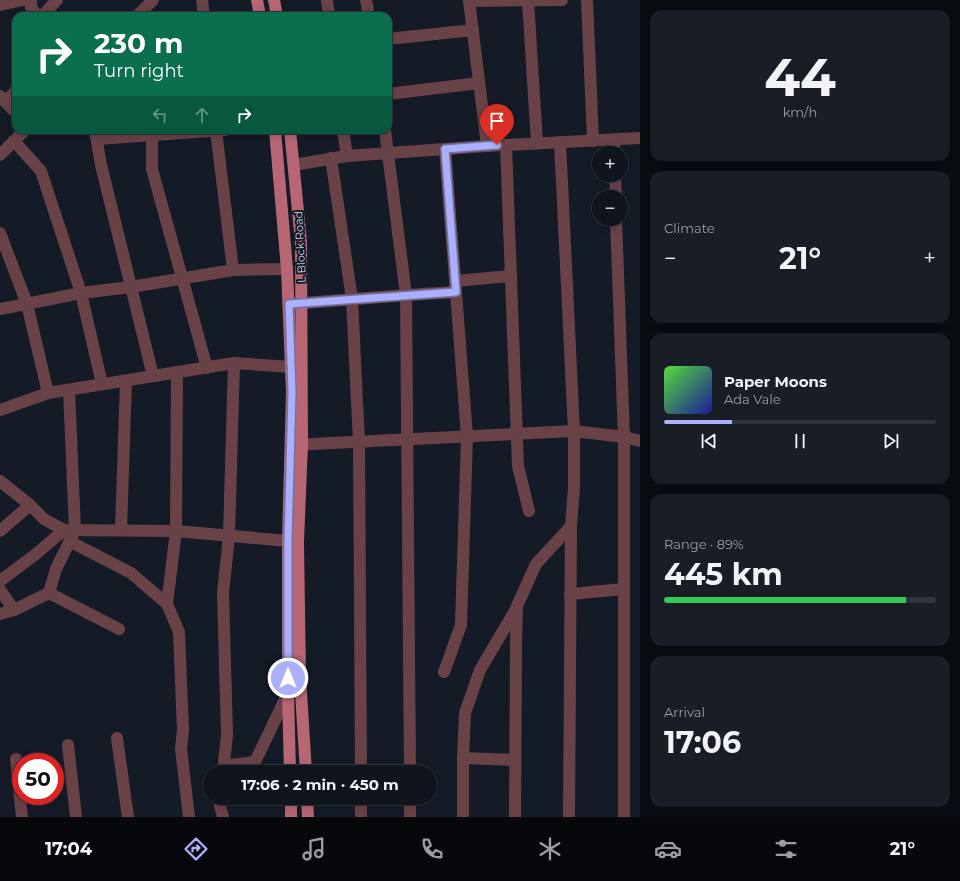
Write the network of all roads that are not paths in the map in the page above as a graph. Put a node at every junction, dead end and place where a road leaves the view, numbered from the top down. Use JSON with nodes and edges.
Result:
{"nodes":[{"id":1,"x":23,"y":0,"type":"edge"},
{"id":2,"x":31,"y":0,"type":"edge"},
{"id":3,"x":57,"y":0,"type":"edge"},
{"id":4,"x":202,"y":0,"type":"edge"},
{"id":5,"x":257,"y":0,"type":"edge"},
{"id":6,"x":274,"y":0,"type":"edge"},
{"id":7,"x":328,"y":0,"type":"edge"},
{"id":8,"x":366,"y":0,"type":"edge"},
{"id":9,"x":469,"y":0,"type":"edge"},
{"id":10,"x":560,"y":0,"type":"edge"},
{"id":11,"x":586,"y":0,"type":"edge"},
{"id":12,"x":528,"y":1,"type":"edge"},
{"id":13,"x":0,"y":5,"type":"edge"},
{"id":14,"x":34,"y":12,"type":"edge"},
{"id":15,"x":46,"y":12,"type":"edge"},
{"id":16,"x":204,"y":12,"type":"edge"},
{"id":17,"x":259,"y":12,"type":"edge"},
{"id":18,"x":276,"y":12,"type":"edge"},
{"id":19,"x":330,"y":12,"type":"edge"},
{"id":20,"x":368,"y":12,"type":"edge"},
{"id":21,"x":473,"y":30,"type":"junction"},
{"id":22,"x":392,"y":39,"type":"edge"},
{"id":23,"x":479,"y":83,"type":"junction"},
{"id":24,"x":12,"y":93,"type":"edge"},
{"id":25,"x":392,"y":94,"type":"edge"},
{"id":26,"x":3,"y":99,"type":"edge"},
{"id":27,"x":12,"y":109,"type":"edge"},
{"id":28,"x":21,"y":134,"type":"edge"},
{"id":29,"x":124,"y":134,"type":"edge"},
{"id":30,"x":152,"y":134,"type":"edge"},
{"id":31,"x":219,"y":134,"type":"edge"},
{"id":32,"x":275,"y":134,"type":"edge"},
{"id":33,"x":290,"y":134,"type":"edge"},
{"id":34,"x":344,"y":134,"type":"edge"},
{"id":35,"x":386,"y":134,"type":"edge"},
{"id":36,"x":96,"y":135,"type":"edge"},
{"id":37,"x":640,"y":138,"type":"edge"},
{"id":38,"x":614,"y":140,"type":"junction"},
{"id":39,"x":14,"y":141,"type":"junction"},
{"id":40,"x":593,"y":141,"type":"junction"},
{"id":41,"x":560,"y":142,"type":"junction"},
{"id":42,"x":537,"y":143,"type":"junction"},
{"id":43,"x":506,"y":145,"type":"junction"},
{"id":44,"x":487,"y":146,"type":"junction"},
{"id":45,"x":614,"y":146,"type":"edge"},
{"id":46,"x":445,"y":149,"type":"junction"},
{"id":47,"x":388,"y":153,"type":"junction"},
{"id":48,"x":0,"y":155,"type":"edge"},
{"id":49,"x":347,"y":156,"type":"junction"},
{"id":50,"x":331,"y":158,"type":"junction"},
{"id":51,"x":294,"y":165,"type":"junction"},
{"id":52,"x":616,"y":226,"type":"edge"},
{"id":53,"x":0,"y":234,"type":"edge"},
{"id":54,"x":287,"y":269,"type":"junction"},
{"id":55,"x":233,"y":270,"type":"junction"},
{"id":56,"x":511,"y":276,"type":"junction"},
{"id":57,"x":182,"y":279,"type":"junction"},
{"id":58,"x":456,"y":286,"type":"junction"},
{"id":59,"x":131,"y":288,"type":"junction"},
{"id":60,"x":81,"y":293,"type":"junction"},
{"id":61,"x":406,"y":295,"type":"junction"},
{"id":62,"x":352,"y":299,"type":"junction"},
{"id":63,"x":27,"y":304,"type":"junction"},
{"id":64,"x":289,"y":304,"type":"junction"},
{"id":65,"x":302,"y":304,"type":"junction"},
{"id":66,"x":0,"y":309,"type":"edge"},
{"id":67,"x":234,"y":363,"type":"junction"},
{"id":68,"x":291,"y":367,"type":"junction"},
{"id":69,"x":207,"y":368,"type":"junction"},
{"id":70,"x":177,"y":372,"type":"junction"},
{"id":71,"x":153,"y":376,"type":"junction"},
{"id":72,"x":126,"y":381,"type":"junction"},
{"id":73,"x":102,"y":384,"type":"junction"},
{"id":74,"x":69,"y":390,"type":"junction"},
{"id":75,"x":48,"y":393,"type":"junction"},
{"id":76,"x":0,"y":410,"type":"edge"},
{"id":77,"x":574,"y":431,"type":"junction"},
{"id":78,"x":516,"y":434,"type":"junction"},
{"id":79,"x":467,"y":436,"type":"junction"},
{"id":80,"x":624,"y":437,"type":"junction"},
{"id":81,"x":408,"y":439,"type":"junction"},
{"id":82,"x":640,"y":441,"type":"edge"},
{"id":83,"x":359,"y":442,"type":"junction"},
{"id":84,"x":296,"y":444,"type":"junction"},
{"id":85,"x":0,"y":481,"type":"edge"},
{"id":86,"x":30,"y":505,"type":"junction"},
{"id":87,"x":529,"y":511,"type":"dead end"},
{"id":88,"x":571,"y":526,"type":"junction"},
{"id":89,"x":0,"y":530,"type":"edge"},
{"id":90,"x":69,"y":530,"type":"junction"},
{"id":91,"x":121,"y":530,"type":"junction"},
{"id":92,"x":176,"y":531,"type":"junction"},
{"id":93,"x":229,"y":536,"type":"junction"},
{"id":94,"x":288,"y":541,"type":"junction"},
{"id":95,"x":71,"y":542,"type":"junction"},
{"id":96,"x":0,"y":582,"type":"edge"},
{"id":97,"x":624,"y":589,"type":"junction"},
{"id":98,"x":0,"y":590,"type":"edge"},
{"id":99,"x":49,"y":593,"type":"junction"},
{"id":100,"x":570,"y":594,"type":"junction"},
{"id":101,"x":167,"y":604,"type":"junction"},
{"id":102,"x":517,"y":606,"type":"junction"},
{"id":103,"x":14,"y":610,"type":"junction"},
{"id":104,"x":0,"y":614,"type":"edge"},
{"id":105,"x":118,"y":629,"type":"dead end"},
{"id":106,"x":444,"y":672,"type":"dead end"},
{"id":107,"x":288,"y":693,"type":"junction"},
{"id":108,"x":117,"y":738,"type":"dead end"},
{"id":109,"x":68,"y":745,"type":"dead end"},
{"id":110,"x":463,"y":758,"type":"junction"},
{"id":111,"x":515,"y":760,"type":"junction"},
{"id":112,"x":223,"y":765,"type":"edge"},
{"id":113,"x":241,"y":765,"type":"edge"},
{"id":114,"x":290,"y":765,"type":"edge"},
{"id":115,"x":306,"y":765,"type":"edge"},
{"id":116,"x":361,"y":765,"type":"edge"},
{"id":117,"x":410,"y":765,"type":"edge"},
{"id":118,"x":21,"y":805,"type":"edge"},
{"id":119,"x":220,"y":805,"type":"edge"},
{"id":120,"x":291,"y":805,"type":"edge"},
{"id":121,"x":307,"y":805,"type":"edge"},
{"id":122,"x":361,"y":805,"type":"edge"},
{"id":123,"x":410,"y":805,"type":"edge"},
{"id":124,"x":219,"y":816,"type":"edge"},
{"id":125,"x":22,"y":817,"type":"edge"},
{"id":126,"x":76,"y":817,"type":"edge"},
{"id":127,"x":128,"y":817,"type":"edge"},
{"id":128,"x":189,"y":817,"type":"edge"},
{"id":129,"x":291,"y":817,"type":"edge"},
{"id":130,"x":308,"y":817,"type":"edge"},
{"id":131,"x":361,"y":817,"type":"edge"},
{"id":132,"x":410,"y":817,"type":"edge"},
{"id":133,"x":463,"y":817,"type":"edge"},
{"id":134,"x":515,"y":817,"type":"edge"},
{"id":135,"x":569,"y":817,"type":"edge"},
{"id":136,"x":624,"y":817,"type":"edge"}],
"edges":[{"from":1,"to":13,"type":"street"},
{"from":2,"to":14,"type":"street"},
{"from":3,"to":15,"type":"street"},
{"from":4,"to":16,"type":"street"},
{"from":5,"to":17,"type":"main road"},
{"from":6,"to":18,"type":"main road"},
{"from":7,"to":19,"type":"street"},
{"from":8,"to":20,"type":"street"},
{"from":9,"to":12,"type":"street"},
{"from":9,"to":21,"type":"street"},
{"from":10,"to":12,"type":"street"},
{"from":11,"to":40,"type":"street"},
{"from":12,"to":42,"type":"street"},
{"from":21,"to":22,"type":"street"},
{"from":21,"to":23,"type":"street"},
{"from":23,"to":25,"type":"street"},
{"from":23,"to":44,"type":"street"},
{"from":24,"to":26,"type":"street"},
{"from":26,"to":27,"type":"street"},
{"from":28,"to":39,"type":"street"},
{"from":29,"to":36,"type":"street"},
{"from":30,"to":57,"type":"street"},
{"from":31,"to":55,"type":"street"},
{"from":32,"to":54,"type":"main road","name":"L Block Road"},
{"from":33,"to":51,"type":"main road","name":"L Block Road"},
{"from":34,"to":49,"type":"street"},
{"from":35,"to":47,"type":"street"},
{"from":36,"to":59,"type":"street"},
{"from":37,"to":38,"type":"street"},
{"from":38,"to":40,"type":"street"},
{"from":38,"to":45,"type":"street"},
{"from":39,"to":48,"type":"street"},
{"from":39,"to":60,"type":"street"},
{"from":40,"to":41,"type":"street"},
{"from":41,"to":42,"type":"street"},
{"from":41,"to":77,"type":"street"},
{"from":42,"to":43,"type":"street"},
{"from":43,"to":44,"type":"street"},
{"from":43,"to":56,"type":"street"},
{"from":44,"to":46,"type":"street"},
{"from":46,"to":47,"type":"street"},
{"from":46,"to":58,"type":"street"},
{"from":47,"to":49,"type":"street"},
{"from":47,"to":61,"type":"street"},
{"from":49,"to":50,"type":"street"},
{"from":50,"to":51,"type":"street"},
{"from":50,"to":62,"type":"street"},
{"from":51,"to":65,"type":"main road","name":"L Block Road"},
{"from":52,"to":80,"type":"street"},
{"from":53,"to":63,"type":"street"},
{"from":54,"to":55,"type":"street"},
{"from":54,"to":64,"type":"main road","name":"L Block Road"},
{"from":55,"to":57,"type":"street"},
{"from":56,"to":58,"type":"street"},
{"from":56,"to":78,"type":"street"},
{"from":57,"to":59,"type":"street"},
{"from":57,"to":69,"type":"street"},
{"from":58,"to":61,"type":"street"},
{"from":58,"to":79,"type":"street"},
{"from":59,"to":60,"type":"street"},
{"from":59,"to":71,"type":"street"},
{"from":60,"to":63,"type":"street"},
{"from":60,"to":73,"type":"street"},
{"from":61,"to":62,"type":"street"},
{"from":61,"to":81,"type":"street"},
{"from":62,"to":65,"type":"street"},
{"from":62,"to":83,"type":"street"},
{"from":63,"to":66,"type":"street"},
{"from":63,"to":75,"type":"street"},
{"from":64,"to":65,"type":"street"},
{"from":64,"to":68,"type":"main road","name":"L Block Road"},
{"from":65,"to":84,"type":"main road","name":"L Block Road"},
{"from":67,"to":68,"type":"street"},
{"from":67,"to":69,"type":"street"},
{"from":67,"to":93,"type":"street"},
{"from":68,"to":84,"type":"main road","name":"L Block Road"},
{"from":69,"to":70,"type":"street"},
{"from":70,"to":71,"type":"street"},
{"from":70,"to":92,"type":"street"},
{"from":71,"to":72,"type":"street"},
{"from":72,"to":73,"type":"street"},
{"from":72,"to":91,"type":"street"},
{"from":73,"to":74,"type":"street"},
{"from":74,"to":75,"type":"street"},
{"from":74,"to":90,"type":"street"},
{"from":75,"to":76,"type":"street"},
{"from":77,"to":78,"type":"street"},
{"from":77,"to":80,"type":"street"},
{"from":77,"to":88,"type":"street"},
{"from":78,"to":79,"type":"street"},
{"from":78,"to":87,"type":"street"},
{"from":79,"to":81,"type":"street"},
{"from":79,"to":106,"type":"street"},
{"from":80,"to":82,"type":"street"},
{"from":80,"to":97,"type":"street"},
{"from":81,"to":83,"type":"street"},
{"from":81,"to":117,"type":"street"},
{"from":83,"to":84,"type":"street"},
{"from":83,"to":116,"type":"street"},
{"from":84,"to":94,"type":"main road","name":"L Block Road"},
{"from":84,"to":115,"type":"main road","name":"L Block Road"},
{"from":85,"to":86,"type":"street"},
{"from":86,"to":89,"type":"street"},
{"from":86,"to":90,"type":"street"},
{"from":88,"to":100,"type":"street"},
{"from":88,"to":102,"type":"street"},
{"from":90,"to":91,"type":"street"},
{"from":90,"to":95,"type":"street"},
{"from":90,"to":96,"type":"street"},
{"from":91,"to":92,"type":"street"},
{"from":92,"to":93,"type":"street"},
{"from":92,"to":101,"type":"street"},
{"from":93,"to":94,"type":"street"},
{"from":93,"to":112,"type":"street"},
{"from":94,"to":107,"type":"main road","name":"L Block Road"},
{"from":95,"to":99,"type":"street"},
{"from":95,"to":101,"type":"street"},
{"from":97,"to":100,"type":"street"},
{"from":97,"to":136,"type":"street"},
{"from":98,"to":103,"type":"street"},
{"from":99,"to":103,"type":"street"},
{"from":99,"to":105,"type":"street"},
{"from":100,"to":135,"type":"street"},
{"from":101,"to":128,"type":"street"},
{"from":102,"to":110,"type":"street"},
{"from":102,"to":111,"type":"street"},
{"from":103,"to":104,"type":"street"},
{"from":107,"to":113,"type":"street"},
{"from":107,"to":114,"type":"main road","name":"L Block Road"},
{"from":108,"to":127,"type":"street"},
{"from":109,"to":126,"type":"street"},
{"from":110,"to":111,"type":"street"},
{"from":110,"to":133,"type":"street"},
{"from":111,"to":134,"type":"street"},
{"from":118,"to":125,"type":"street"},
{"from":119,"to":124,"type":"street"},
{"from":120,"to":129,"type":"main road"},
{"from":121,"to":130,"type":"main road"},
{"from":122,"to":131,"type":"street"},
{"from":123,"to":132,"type":"street"}]}
